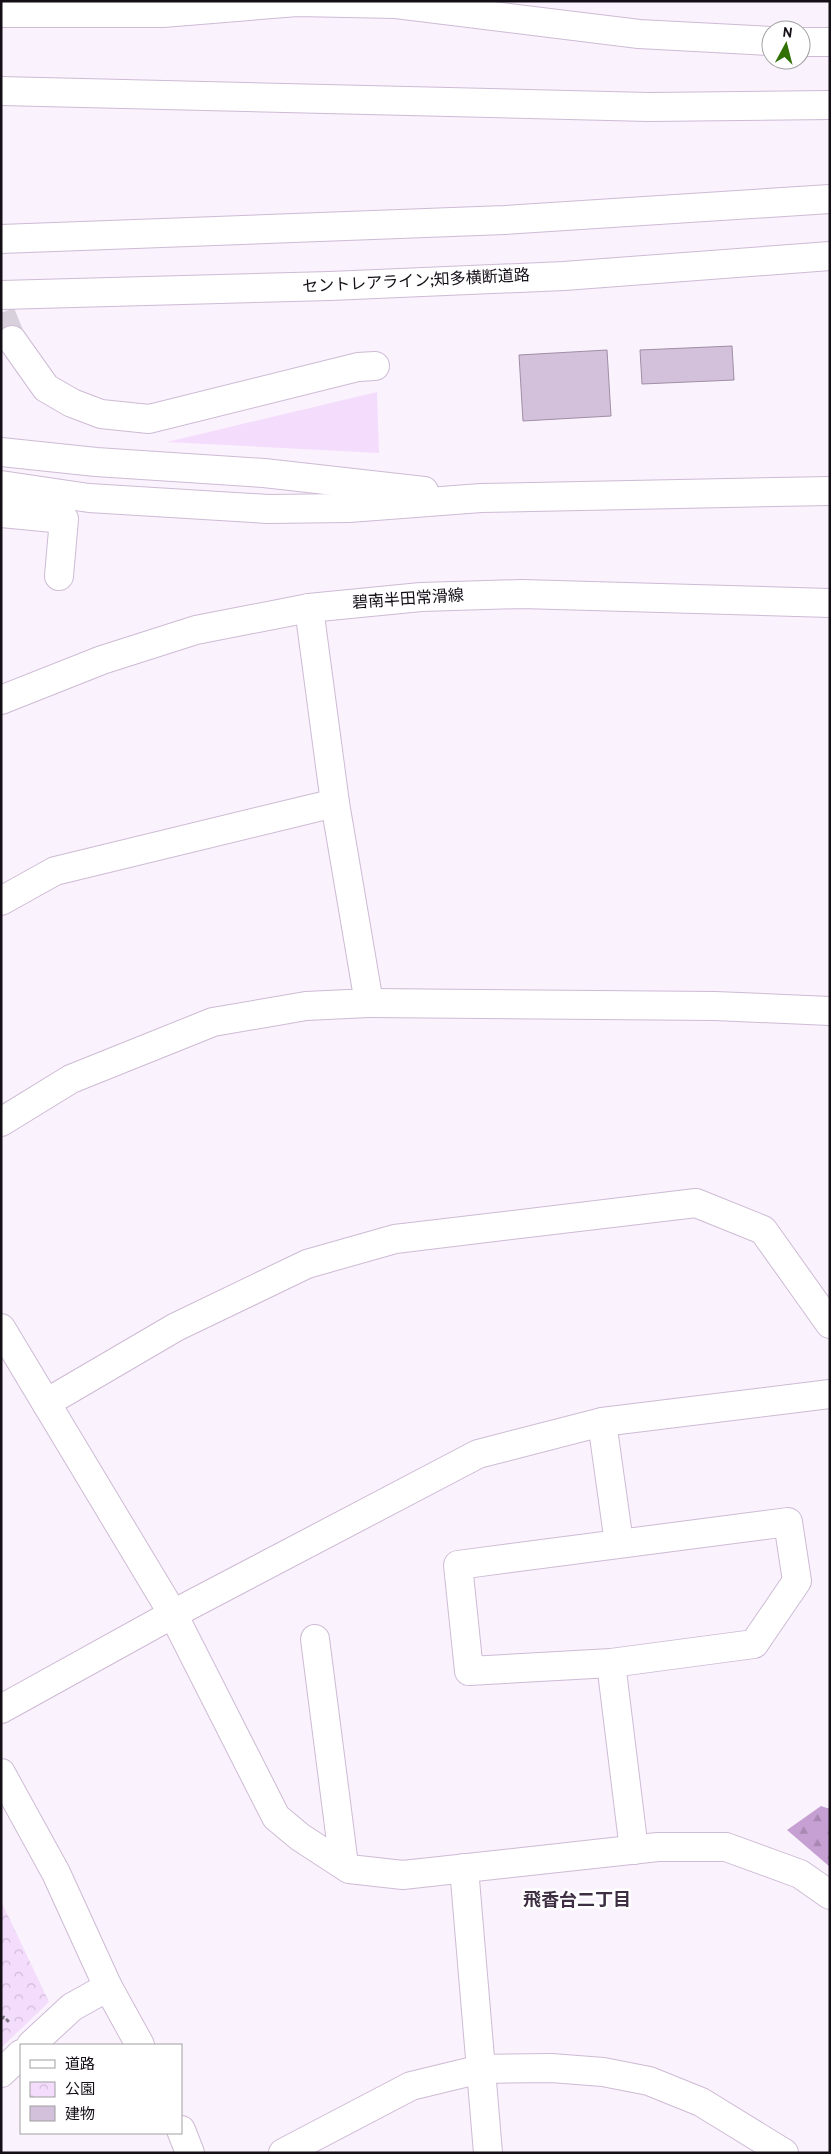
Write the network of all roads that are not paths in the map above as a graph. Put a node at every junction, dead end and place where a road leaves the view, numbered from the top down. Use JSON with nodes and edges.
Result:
{"nodes":[{"id":1,"x":1,"y":14,"type":"edge"},
{"id":2,"x":761,"y":40,"type":"edge"},
{"id":3,"x":811,"y":42,"type":"edge"},
{"id":4,"x":830,"y":42,"type":"edge"},
{"id":5,"x":1,"y":91,"type":"edge"},
{"id":6,"x":830,"y":105,"type":"edge"},
{"id":7,"x":830,"y":199,"type":"edge"},
{"id":8,"x":1,"y":239,"type":"edge"},
{"id":9,"x":830,"y":256,"type":"edge"},
{"id":10,"x":1,"y":295,"type":"edge"},
{"id":11,"x":12,"y":340,"type":"tunnel mouth"},
{"id":12,"x":375,"y":366,"type":"dead end"},
{"id":13,"x":1,"y":452,"type":"edge"},
{"id":14,"x":1,"y":485,"type":"edge"},
{"id":15,"x":830,"y":491,"type":"edge"},
{"id":16,"x":480,"y":498,"type":"junction"},
{"id":17,"x":1,"y":514,"type":"edge"},
{"id":18,"x":59,"y":576,"type":"dead end"},
{"id":19,"x":830,"y":603,"type":"edge"},
{"id":20,"x":309,"y":608,"type":"junction"},
{"id":21,"x":1,"y":700,"type":"edge"},
{"id":22,"x":335,"y":803,"type":"junction"},
{"id":23,"x":1,"y":901,"type":"edge"},
{"id":24,"x":369,"y":1003,"type":"junction"},
{"id":25,"x":830,"y":1011,"type":"edge"},
{"id":26,"x":1,"y":1122,"type":"edge"},
{"id":27,"x":830,"y":1324,"type":"edge"},
{"id":28,"x":1,"y":1328,"type":"edge"},
{"id":29,"x":830,"y":1394,"type":"edge"},
{"id":30,"x":46,"y":1402,"type":"junction"},
{"id":31,"x":602,"y":1422,"type":"junction"},
{"id":32,"x":619,"y":1543,"type":"junction"},
{"id":33,"x":173,"y":1614,"type":"junction"},
{"id":34,"x":315,"y":1638,"type":"dead end"},
{"id":35,"x":611,"y":1663,"type":"junction"},
{"id":36,"x":1,"y":1709,"type":"edge"},
{"id":37,"x":1,"y":1773,"type":"edge"},
{"id":38,"x":634,"y":1850,"type":"junction"},
{"id":39,"x":344,"y":1865,"type":"junction"},
{"id":40,"x":464,"y":1868,"type":"junction"},
{"id":41,"x":830,"y":1896,"type":"edge"},
{"id":42,"x":108,"y":1987,"type":"junction"},
{"id":43,"x":32,"y":2044,"type":"edge"},
{"id":44,"x":139,"y":2044,"type":"edge"},
{"id":45,"x":20,"y":2055,"type":"edge"},
{"id":46,"x":481,"y":2069,"type":"junction"},
{"id":47,"x":1,"y":2073,"type":"edge"},
{"id":48,"x":182,"y":2133,"type":"edge"},
{"id":49,"x":190,"y":2153,"type":"edge"},
{"id":50,"x":283,"y":2153,"type":"edge"},
{"id":51,"x":488,"y":2153,"type":"edge"},
{"id":52,"x":784,"y":2153,"type":"edge"}],
"edges":[{"from":1,"to":2,"type":"main road"},
{"from":3,"to":4,"type":"main road"},
{"from":5,"to":6,"type":"main road"},
{"from":7,"to":8,"type":"main road"},
{"from":9,"to":10,"type":"main road","name":"セントレアライン;知多横断道路"},
{"from":11,"to":12,"type":"main road"},
{"from":13,"to":16,"type":"main road"},
{"from":14,"to":16,"type":"main road"},
{"from":15,"to":16,"type":"main road"},
{"from":17,"to":18,"type":"main road"},
{"from":19,"to":20,"type":"main road","name":"碧南半田常滑線"},
{"from":20,"to":21,"type":"main road","name":"碧南半田常滑線"},
{"from":20,"to":22,"type":"main road"},
{"from":22,"to":23,"type":"main road"},
{"from":22,"to":24,"type":"main road"},
{"from":24,"to":25,"type":"main road"},
{"from":24,"to":26,"type":"main road"},
{"from":27,"to":30,"type":"main road"},
{"from":28,"to":30,"type":"main road"},
{"from":29,"to":31,"type":"main road"},
{"from":30,"to":33,"type":"main road"},
{"from":31,"to":32,"type":"main road"},
{"from":31,"to":33,"type":"main road"},
{"from":32,"to":35,"type":"main road"},
{"from":32,"to":35,"type":"main road"},
{"from":33,"to":36,"type":"main road"},
{"from":33,"to":39,"type":"main road"},
{"from":34,"to":39,"type":"main road"},
{"from":35,"to":38,"type":"main road"},
{"from":37,"to":42,"type":"main road"},
{"from":38,"to":40,"type":"main road"},
{"from":38,"to":41,"type":"main road"},
{"from":39,"to":40,"type":"main road"},
{"from":40,"to":46,"type":"main road"},
{"from":42,"to":43,"type":"main road"},
{"from":42,"to":44,"type":"main road"},
{"from":45,"to":47,"type":"main road"},
{"from":46,"to":50,"type":"main road"},
{"from":46,"to":51,"type":"main road"},
{"from":46,"to":52,"type":"main road"},
{"from":48,"to":49,"type":"main road"}]}
